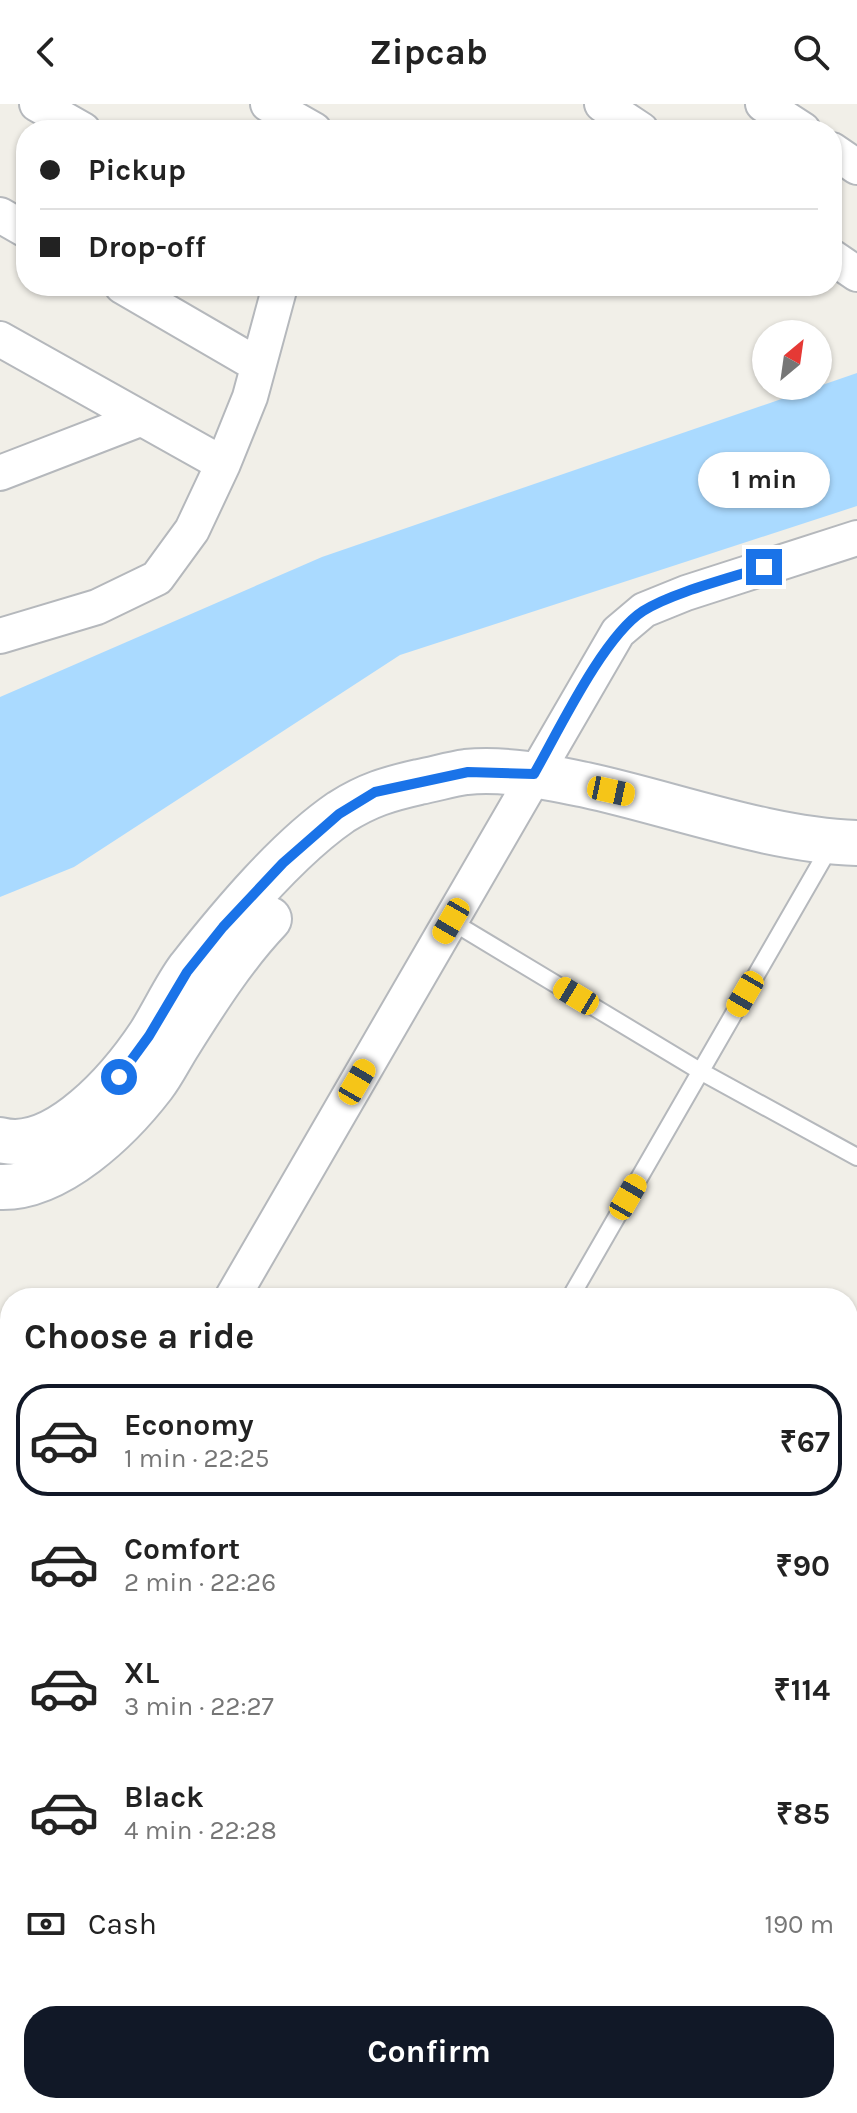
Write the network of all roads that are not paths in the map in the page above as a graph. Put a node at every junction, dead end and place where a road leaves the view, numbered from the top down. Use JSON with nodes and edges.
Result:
{"nodes":[{"id":1,"x":37,"y":104,"type":"edge"},
{"id":2,"x":268,"y":104,"type":"edge"},
{"id":3,"x":602,"y":104,"type":"edge"},
{"id":4,"x":65,"y":120,"type":"edge"},
{"id":5,"x":296,"y":120,"type":"edge"},
{"id":6,"x":626,"y":120,"type":"edge"},
{"id":7,"x":139,"y":296,"type":"edge"},
{"id":8,"x":277,"y":296,"type":"edge"},
{"id":9,"x":0,"y":339,"type":"edge"},
{"id":10,"x":258,"y":365,"type":"junction"},
{"id":11,"x":140,"y":419,"type":"junction"},
{"id":12,"x":223,"y":464,"type":"junction"},
{"id":13,"x":0,"y":473,"type":"edge"},
{"id":14,"x":857,"y":538,"type":"edge"},
{"id":15,"x":0,"y":636,"type":"edge"},
{"id":16,"x":534,"y":774,"type":"junction"},
{"id":17,"x":423,"y":781,"type":"junction"},
{"id":18,"x":845,"y":842,"type":"edge"},
{"id":19,"x":451,"y":921,"type":"junction"},
{"id":20,"x":700,"y":1071,"type":"junction"},
{"id":21,"x":0,"y":1140,"type":"edge"},
{"id":22,"x":857,"y":1157,"type":"edge"},
{"id":23,"x":0,"y":1187,"type":"edge"},
{"id":24,"x":238,"y":1288,"type":"edge"},
{"id":25,"x":576,"y":1288,"type":"edge"}],
"edges":[{"from":1,"to":4,"type":"street"},
{"from":2,"to":5,"type":"street"},
{"from":3,"to":6,"type":"street"},
{"from":7,"to":10,"type":"street"},
{"from":8,"to":10,"type":"street"},
{"from":9,"to":11,"type":"street"},
{"from":10,"to":12,"type":"street"},
{"from":11,"to":12,"type":"street"},
{"from":11,"to":13,"type":"street"},
{"from":12,"to":15,"type":"street"},
{"from":14,"to":16,"type":"street"},
{"from":16,"to":17,"type":"street"},
{"from":16,"to":18,"type":"street"},
{"from":16,"to":19,"type":"street"},
{"from":17,"to":21,"type":"street"},
{"from":17,"to":23,"type":"street"},
{"from":18,"to":20,"type":"lane"},
{"from":19,"to":20,"type":"lane"},
{"from":19,"to":24,"type":"street"},
{"from":20,"to":22,"type":"lane"},
{"from":20,"to":25,"type":"lane"}]}
